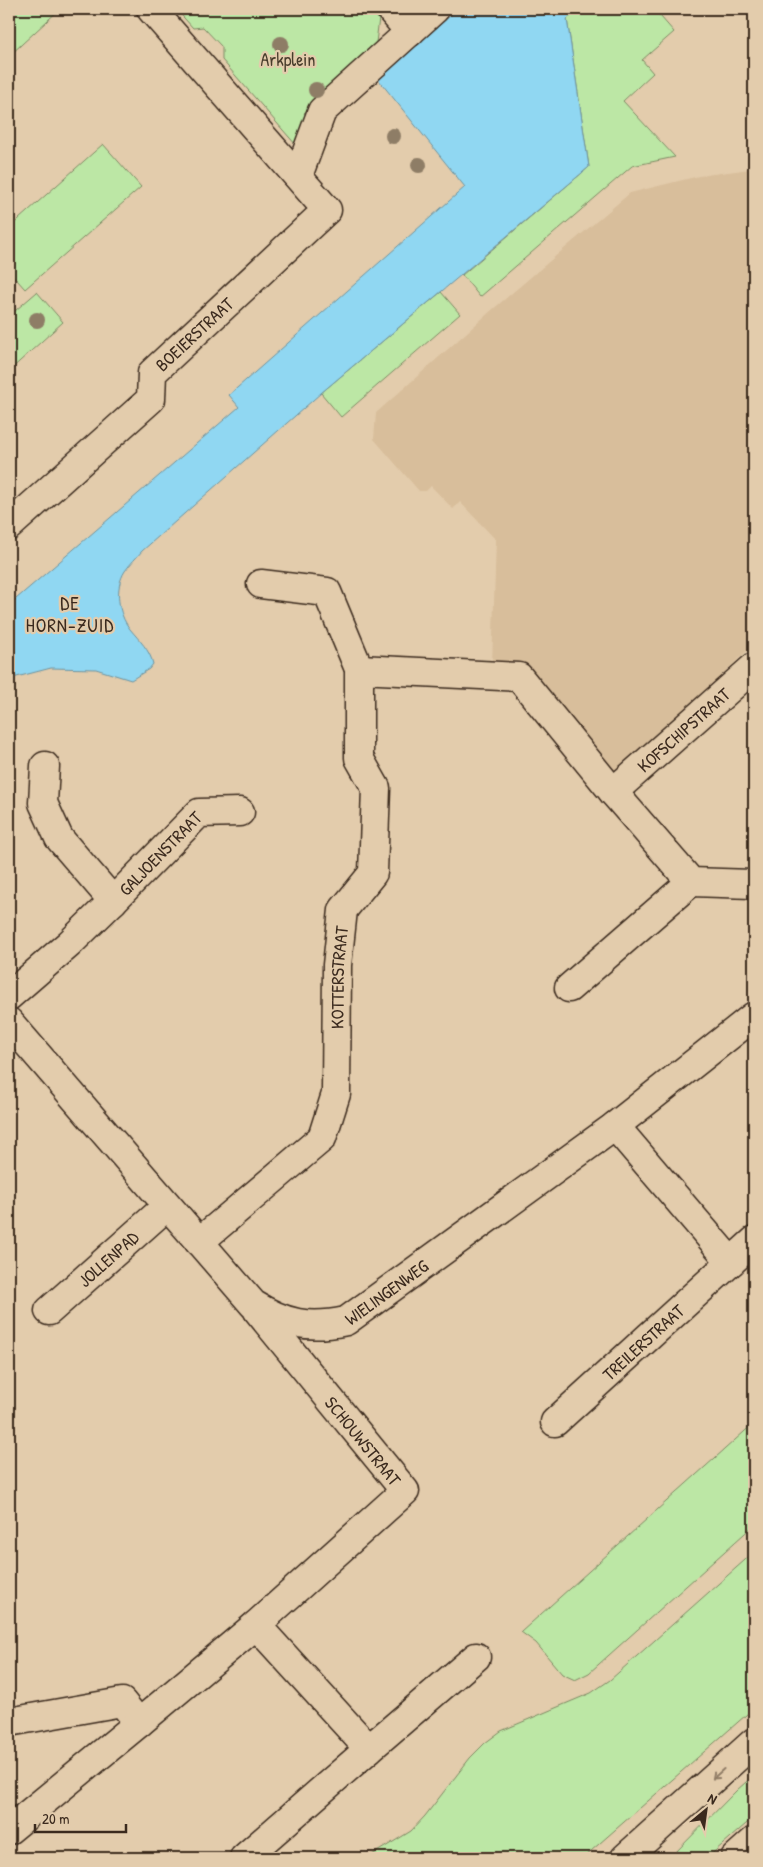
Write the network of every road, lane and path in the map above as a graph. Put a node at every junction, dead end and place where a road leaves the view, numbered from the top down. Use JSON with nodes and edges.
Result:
{"nodes":[{"id":1,"x":151,"y":9,"type":"edge"},
{"id":2,"x":390,"y":9,"type":"edge"},
{"id":3,"x":435,"y":9,"type":"edge"},
{"id":4,"x":410,"y":32,"type":"junction"},
{"id":5,"x":298,"y":176,"type":"junction"},
{"id":6,"x":9,"y":526,"type":"edge"},
{"id":7,"x":261,"y":584,"type":"dead end"},
{"id":8,"x":754,"y":667,"type":"edge"},
{"id":9,"x":359,"y":669,"type":"junction"},
{"id":10,"x":45,"y":766,"type":"dead end"},
{"id":11,"x":613,"y":792,"type":"junction"},
{"id":12,"x":240,"y":812,"type":"dead end"},
{"id":13,"x":691,"y":882,"type":"junction"},
{"id":14,"x":754,"y":887,"type":"edge"},
{"id":15,"x":113,"y":901,"type":"junction"},
{"id":16,"x":568,"y":988,"type":"dead end"},
{"id":17,"x":9,"y":996,"type":"edge"},
{"id":18,"x":754,"y":1016,"type":"edge"},
{"id":19,"x":9,"y":1022,"type":"edge"},
{"id":20,"x":615,"y":1126,"type":"junction"},
{"id":21,"x":167,"y":1206,"type":"junction"},
{"id":22,"x":754,"y":1241,"type":"edge"},
{"id":23,"x":199,"y":1242,"type":"junction"},
{"id":24,"x":731,"y":1262,"type":"junction"},
{"id":25,"x":253,"y":1304,"type":"junction"},
{"id":26,"x":49,"y":1311,"type":"dead end"},
{"id":27,"x":555,"y":1422,"type":"dead end"},
{"id":28,"x":256,"y":1625,"type":"junction"},
{"id":29,"x":476,"y":1657,"type":"dead end"},
{"id":30,"x":9,"y":1722,"type":"edge"},
{"id":31,"x":139,"y":1724,"type":"junction"},
{"id":32,"x":754,"y":1742,"type":"edge"},
{"id":33,"x":369,"y":1749,"type":"junction"},
{"id":34,"x":9,"y":1830,"type":"edge"},
{"id":35,"x":754,"y":1841,"type":"edge"},
{"id":36,"x":244,"y":1858,"type":"edge"},
{"id":37,"x":625,"y":1858,"type":"edge"},
{"id":38,"x":734,"y":1858,"type":"edge"}],
"edges":[{"from":1,"to":5,"type":"street"},
{"from":2,"to":4,"type":"street"},
{"from":3,"to":4,"type":"street"},
{"from":4,"to":5,"type":"street"},
{"from":5,"to":6,"type":"street","name":"BOEIERSTRAAT"},
{"from":7,"to":9,"type":"street","name":"KOTTERSTRAAT"},
{"from":8,"to":11,"type":"street","name":"KOFSCHIPSTRAAT"},
{"from":9,"to":11,"type":"street"},
{"from":9,"to":23,"type":"street","name":"KOTTERSTRAAT"},
{"from":10,"to":15,"type":"street","name":"GALJOENSTRAAT"},
{"from":11,"to":13,"type":"street"},
{"from":12,"to":15,"type":"street","name":"GALJOENSTRAAT"},
{"from":13,"to":14,"type":"street"},
{"from":13,"to":16,"type":"street"},
{"from":15,"to":17,"type":"street","name":"GALJOENSTRAAT"},
{"from":18,"to":20,"type":"street","name":"WIELINGENWEG"},
{"from":19,"to":21,"type":"street","name":"WIELINGENWEG"},
{"from":20,"to":24,"type":"street"},
{"from":20,"to":25,"type":"street","name":"WIELINGENWEG"},
{"from":21,"to":23,"type":"street","name":"WIELINGENWEG"},
{"from":21,"to":26,"type":"street","name":"JOLLENPAD"},
{"from":22,"to":24,"type":"street","name":"TREILERSTRAAT"},
{"from":23,"to":25,"type":"street","name":"WIELINGENWEG"},
{"from":24,"to":27,"type":"street","name":"TREILERSTRAAT"},
{"from":25,"to":28,"type":"street","name":"SCHOUWSTRAAT"},
{"from":28,"to":31,"type":"street","name":"SCHOUWSTRAAT"},
{"from":28,"to":33,"type":"street"},
{"from":29,"to":33,"type":"street"},
{"from":30,"to":31,"type":"street"},
{"from":31,"to":34,"type":"street","name":"SCHOUWSTRAAT"},
{"from":32,"to":37,"type":"street","one_way":true},
{"from":33,"to":36,"type":"street"},
{"from":35,"to":38,"type":"street"}]}
